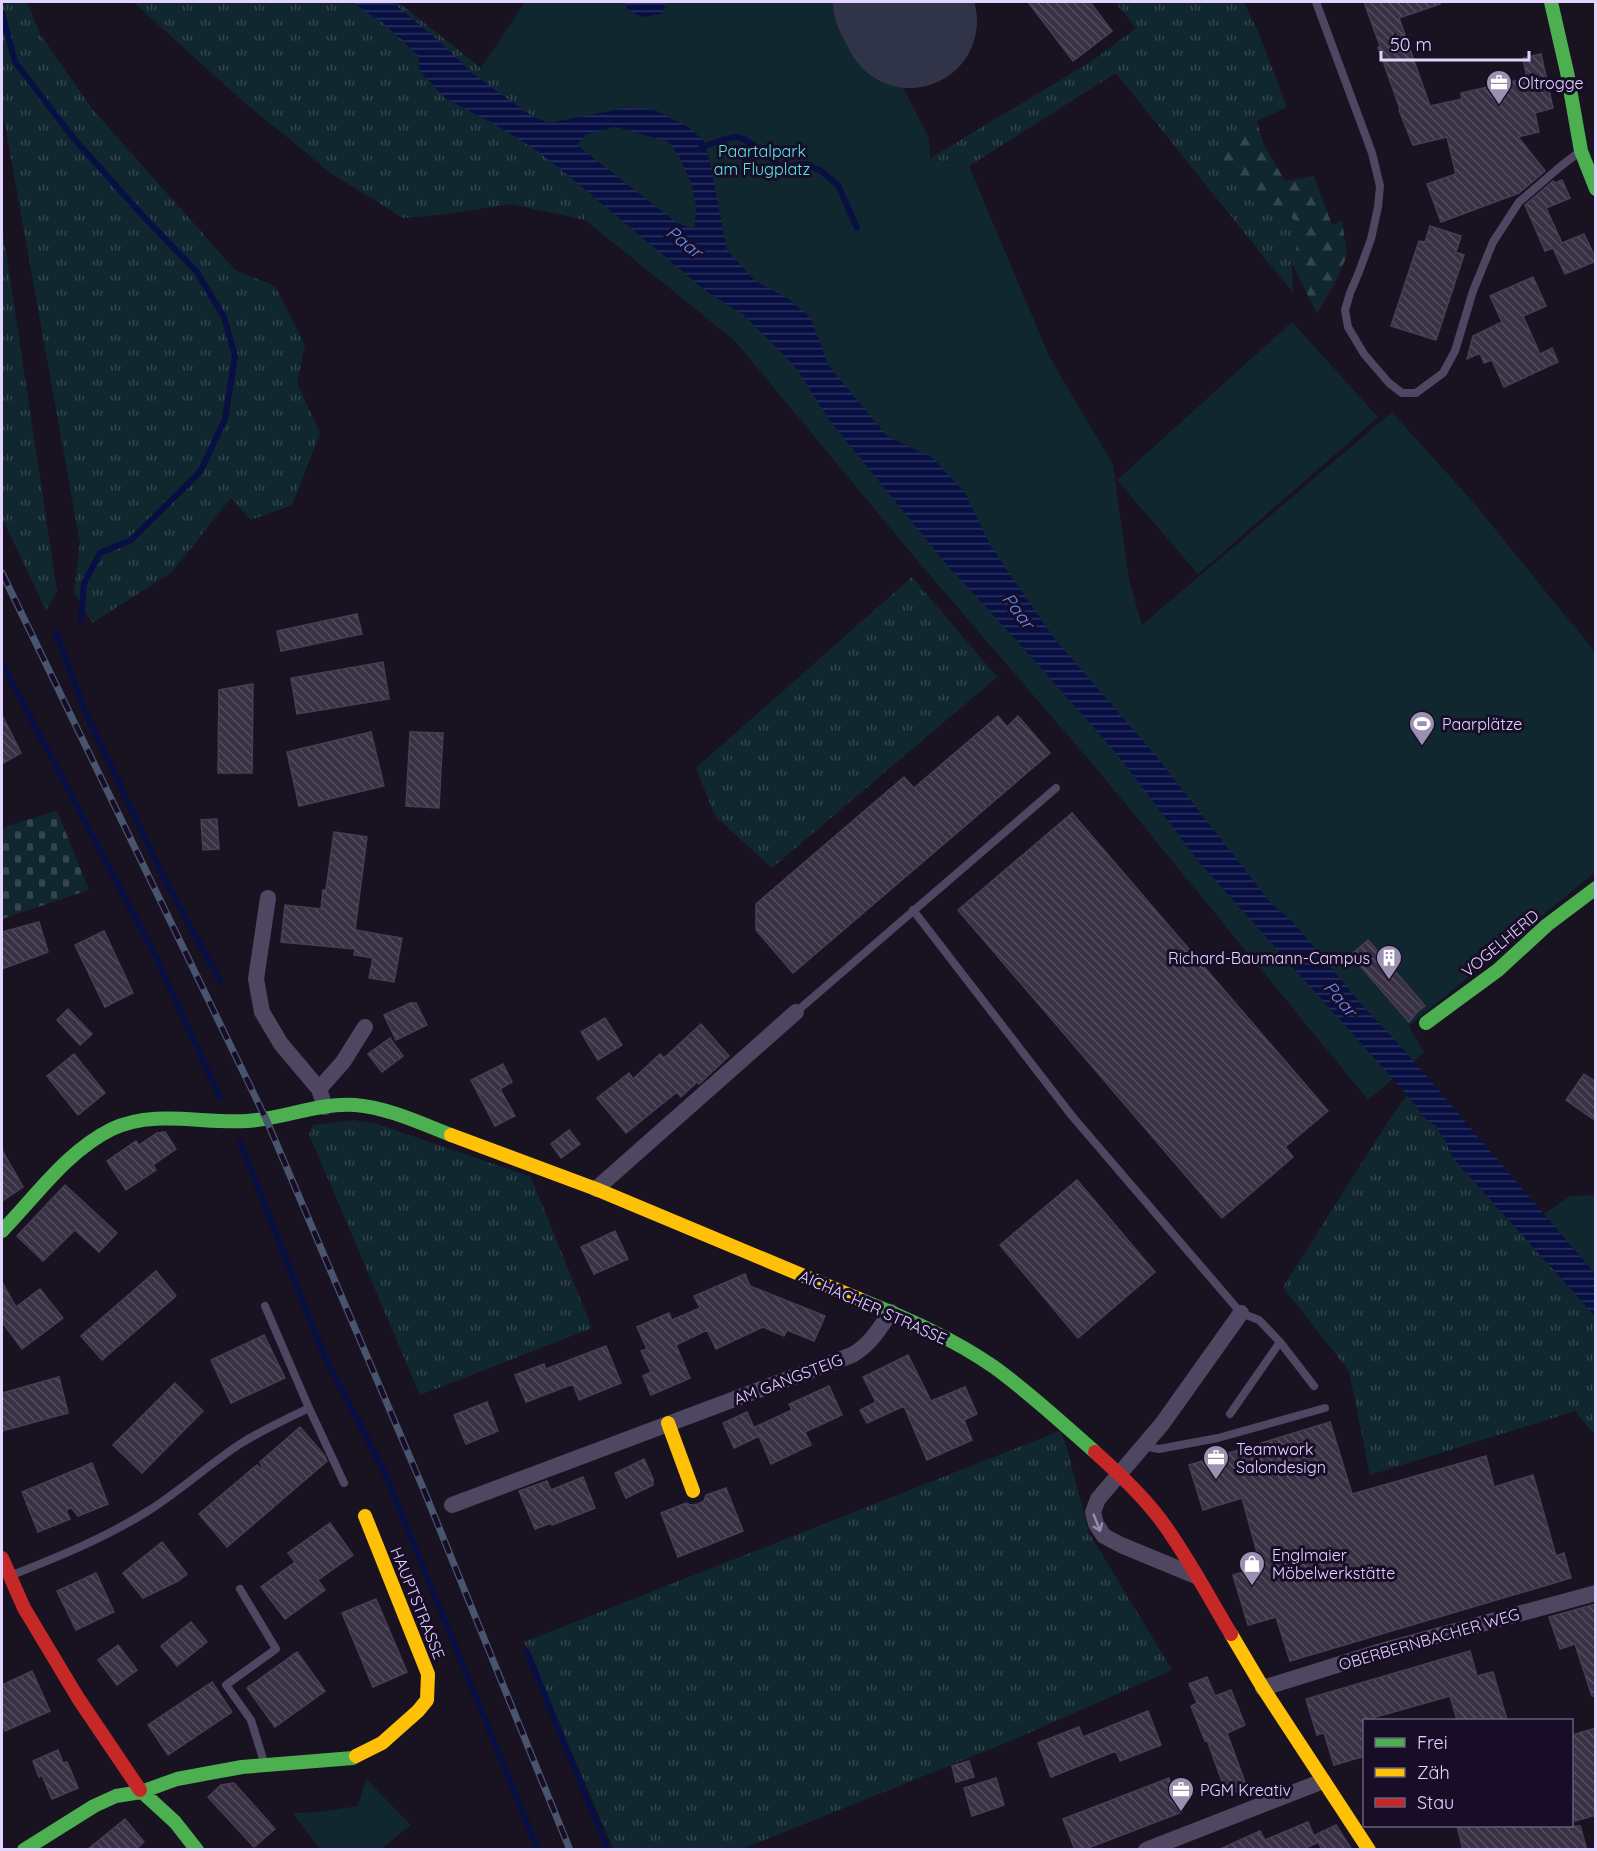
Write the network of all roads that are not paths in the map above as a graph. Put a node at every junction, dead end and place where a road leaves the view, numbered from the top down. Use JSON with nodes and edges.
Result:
{"nodes":[{"id":1,"x":1316,"y":2,"type":"edge"},
{"id":2,"x":1551,"y":2,"type":"edge"},
{"id":3,"x":1587,"y":158,"type":"edge"},
{"id":4,"x":1596,"y":189,"type":"edge"},
{"id":5,"x":1056,"y":788,"type":"dead end"},
{"id":6,"x":1596,"y":888,"type":"edge"},
{"id":7,"x":268,"y":898,"type":"dead end"},
{"id":8,"x":913,"y":910,"type":"junction"},
{"id":9,"x":796,"y":1012,"type":"joint"},
{"id":10,"x":1426,"y":1023,"type":"dead end"},
{"id":11,"x":365,"y":1027,"type":"dead end"},
{"id":12,"x":319,"y":1089,"type":"junction"},
{"id":13,"x":325,"y":1107,"type":"junction"},
{"id":14,"x":596,"y":1189,"type":"junction"},
{"id":15,"x":2,"y":1231,"type":"edge"},
{"id":16,"x":265,"y":1306,"type":"dead end"},
{"id":17,"x":891,"y":1312,"type":"junction"},
{"id":18,"x":1241,"y":1313,"type":"junction"},
{"id":19,"x":1280,"y":1342,"type":"junction"},
{"id":20,"x":1314,"y":1386,"type":"dead end"},
{"id":21,"x":309,"y":1408,"type":"junction"},
{"id":22,"x":1324,"y":1408,"type":"dead end"},
{"id":23,"x":1230,"y":1414,"type":"dead end"},
{"id":24,"x":669,"y":1423,"type":"junction"},
{"id":25,"x":1143,"y":1446,"type":"junction"},
{"id":26,"x":1119,"y":1474,"type":"junction"},
{"id":27,"x":344,"y":1483,"type":"dead end"},
{"id":28,"x":693,"y":1491,"type":"dead end"},
{"id":29,"x":452,"y":1505,"type":"dead end"},
{"id":30,"x":365,"y":1516,"type":"dead end"},
{"id":31,"x":2,"y":1558,"type":"edge"},
{"id":32,"x":1196,"y":1576,"type":"junction"},
{"id":33,"x":9,"y":1577,"type":"junction"},
{"id":34,"x":240,"y":1588,"type":"dead end"},
{"id":35,"x":1596,"y":1593,"type":"edge"},
{"id":36,"x":1263,"y":1688,"type":"junction"},
{"id":37,"x":265,"y":1766,"type":"junction"},
{"id":38,"x":1323,"y":1781,"type":"junction"},
{"id":39,"x":141,"y":1792,"type":"junction"},
{"id":40,"x":24,"y":1850,"type":"edge"},
{"id":41,"x":196,"y":1850,"type":"edge"},
{"id":42,"x":1146,"y":1850,"type":"edge"},
{"id":43,"x":1369,"y":1850,"type":"edge"}],
"edges":[{"from":1,"to":3,"type":"lane"},
{"from":2,"to":3,"type":"street"},
{"from":3,"to":4,"type":"street"},
{"from":5,"to":8,"type":"lane"},
{"from":6,"to":10,"type":"street","name":"VOGELHERD"},
{"from":7,"to":12,"type":"street"},
{"from":8,"to":9,"type":"lane"},
{"from":8,"to":18,"type":"lane"},
{"from":9,"to":14,"type":"street"},
{"from":11,"to":12,"type":"street"},
{"from":12,"to":13,"type":"street"},
{"from":13,"to":14,"type":"street","name":"AICHACHER STRASSE"},
{"from":13,"to":15,"type":"street","name":"AICHACHER STRASSE"},
{"from":14,"to":17,"type":"street","name":"AICHACHER STRASSE"},
{"from":16,"to":21,"type":"lane"},
{"from":17,"to":24,"type":"street","name":"AM GANGSTEIG"},
{"from":17,"to":26,"type":"street","name":"AICHACHER STRASSE"},
{"from":18,"to":19,"type":"lane"},
{"from":18,"to":25,"type":"street"},
{"from":19,"to":20,"type":"lane"},
{"from":19,"to":23,"type":"lane"},
{"from":21,"to":27,"type":"lane"},
{"from":21,"to":33,"type":"lane"},
{"from":22,"to":25,"type":"lane"},
{"from":24,"to":28,"type":"street"},
{"from":24,"to":29,"type":"street","name":"AM GANGSTEIG"},
{"from":25,"to":26,"type":"street"},
{"from":26,"to":32,"type":"street"},
{"from":26,"to":32,"type":"street","one_way":true},
{"from":30,"to":37,"type":"street","name":"HAUPTSTRASSE"},
{"from":31,"to":33,"type":"street"},
{"from":32,"to":36,"type":"street"},
{"from":33,"to":39,"type":"street"},
{"from":34,"to":37,"type":"lane"},
{"from":35,"to":36,"type":"street","name":"OBERBERNBACHER WEG"},
{"from":36,"to":38,"type":"street"},
{"from":37,"to":39,"type":"street","name":"HAUPTSTRASSE"},
{"from":38,"to":42,"type":"street"},
{"from":38,"to":43,"type":"street"},
{"from":39,"to":40,"type":"street","name":"HAUPTSTRASSE"},
{"from":39,"to":41,"type":"street"}]}
